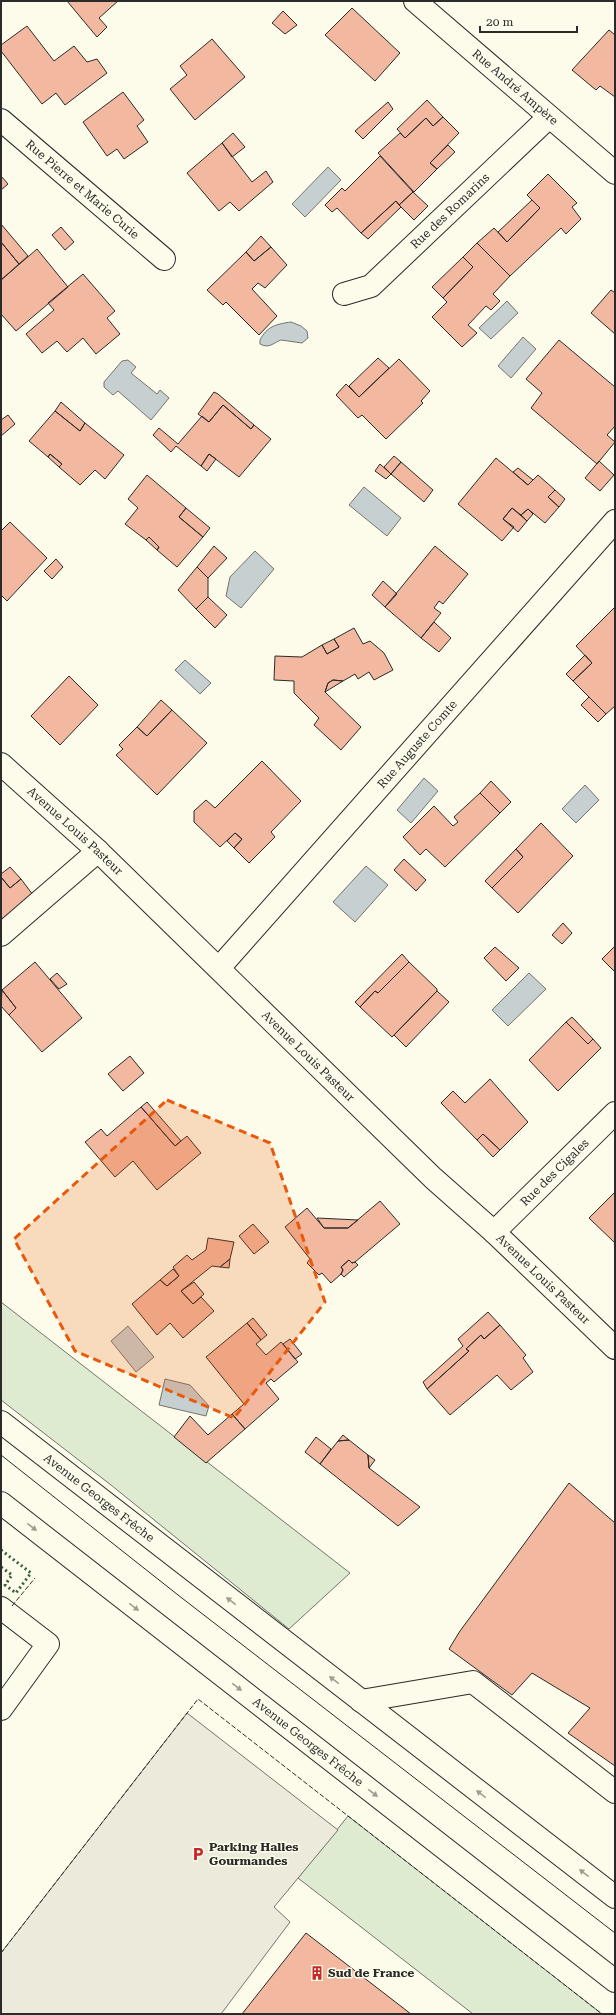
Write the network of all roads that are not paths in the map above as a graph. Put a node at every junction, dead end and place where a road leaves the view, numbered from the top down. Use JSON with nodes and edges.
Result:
{"nodes":[{"id":1,"x":415,"y":1,"type":"edge"},
{"id":2,"x":549,"y":117,"type":"junction"},
{"id":3,"x":1,"y":120,"type":"edge"},
{"id":4,"x":615,"y":173,"type":"edge"},
{"id":5,"x":164,"y":259,"type":"dead end"},
{"id":6,"x":344,"y":294,"type":"dead end"},
{"id":7,"x":615,"y":521,"type":"edge"},
{"id":8,"x":1,"y":764,"type":"edge"},
{"id":9,"x":98,"y":851,"type":"junction"},
{"id":10,"x":1,"y":935,"type":"edge"},
{"id":11,"x":219,"y":968,"type":"junction"},
{"id":12,"x":615,"y":1113,"type":"edge"},
{"id":13,"x":494,"y":1232,"type":"junction"},
{"id":14,"x":615,"y":1348,"type":"edge"},
{"id":15,"x":1,"y":1422,"type":"edge"},
{"id":16,"x":1,"y":1503,"type":"edge"},
{"id":17,"x":1,"y":1608,"type":"edge"},
{"id":18,"x":361,"y":1701,"type":"junction"},
{"id":19,"x":1,"y":1709,"type":"edge"},
{"id":20,"x":615,"y":1792,"type":"edge"},
{"id":21,"x":615,"y":1897,"type":"edge"},
{"id":22,"x":615,"y":1981,"type":"edge"}],
"edges":[{"from":1,"to":2,"type":"street","name":"Rue André Ampère"},
{"from":2,"to":4,"type":"street","name":"Rue André Ampère"},
{"from":2,"to":6,"type":"street","name":"Rue des Romarins"},
{"from":3,"to":5,"type":"street","name":"Rue Pierre et Marie Curie"},
{"from":7,"to":11,"type":"street","name":"Rue Auguste Comte"},
{"from":8,"to":9,"type":"street","name":"Avenue Louis Pasteur"},
{"from":9,"to":10,"type":"street"},
{"from":9,"to":11,"type":"street","name":"Avenue Louis Pasteur"},
{"from":11,"to":13,"type":"street","name":"Avenue Louis Pasteur"},
{"from":12,"to":13,"type":"street","name":"Rue des Cigales"},
{"from":13,"to":14,"type":"street","name":"Avenue Louis Pasteur"},
{"from":18,"to":15,"type":"street","name":"Avenue Georges Frêche","one_way":true},
{"from":16,"to":22,"type":"street","name":"Avenue Georges Frêche","one_way":true},
{"from":17,"to":19,"type":"street"},
{"from":18,"to":20,"type":"street"},
{"from":21,"to":18,"type":"street","name":"Avenue Georges Frêche","one_way":true}]}
